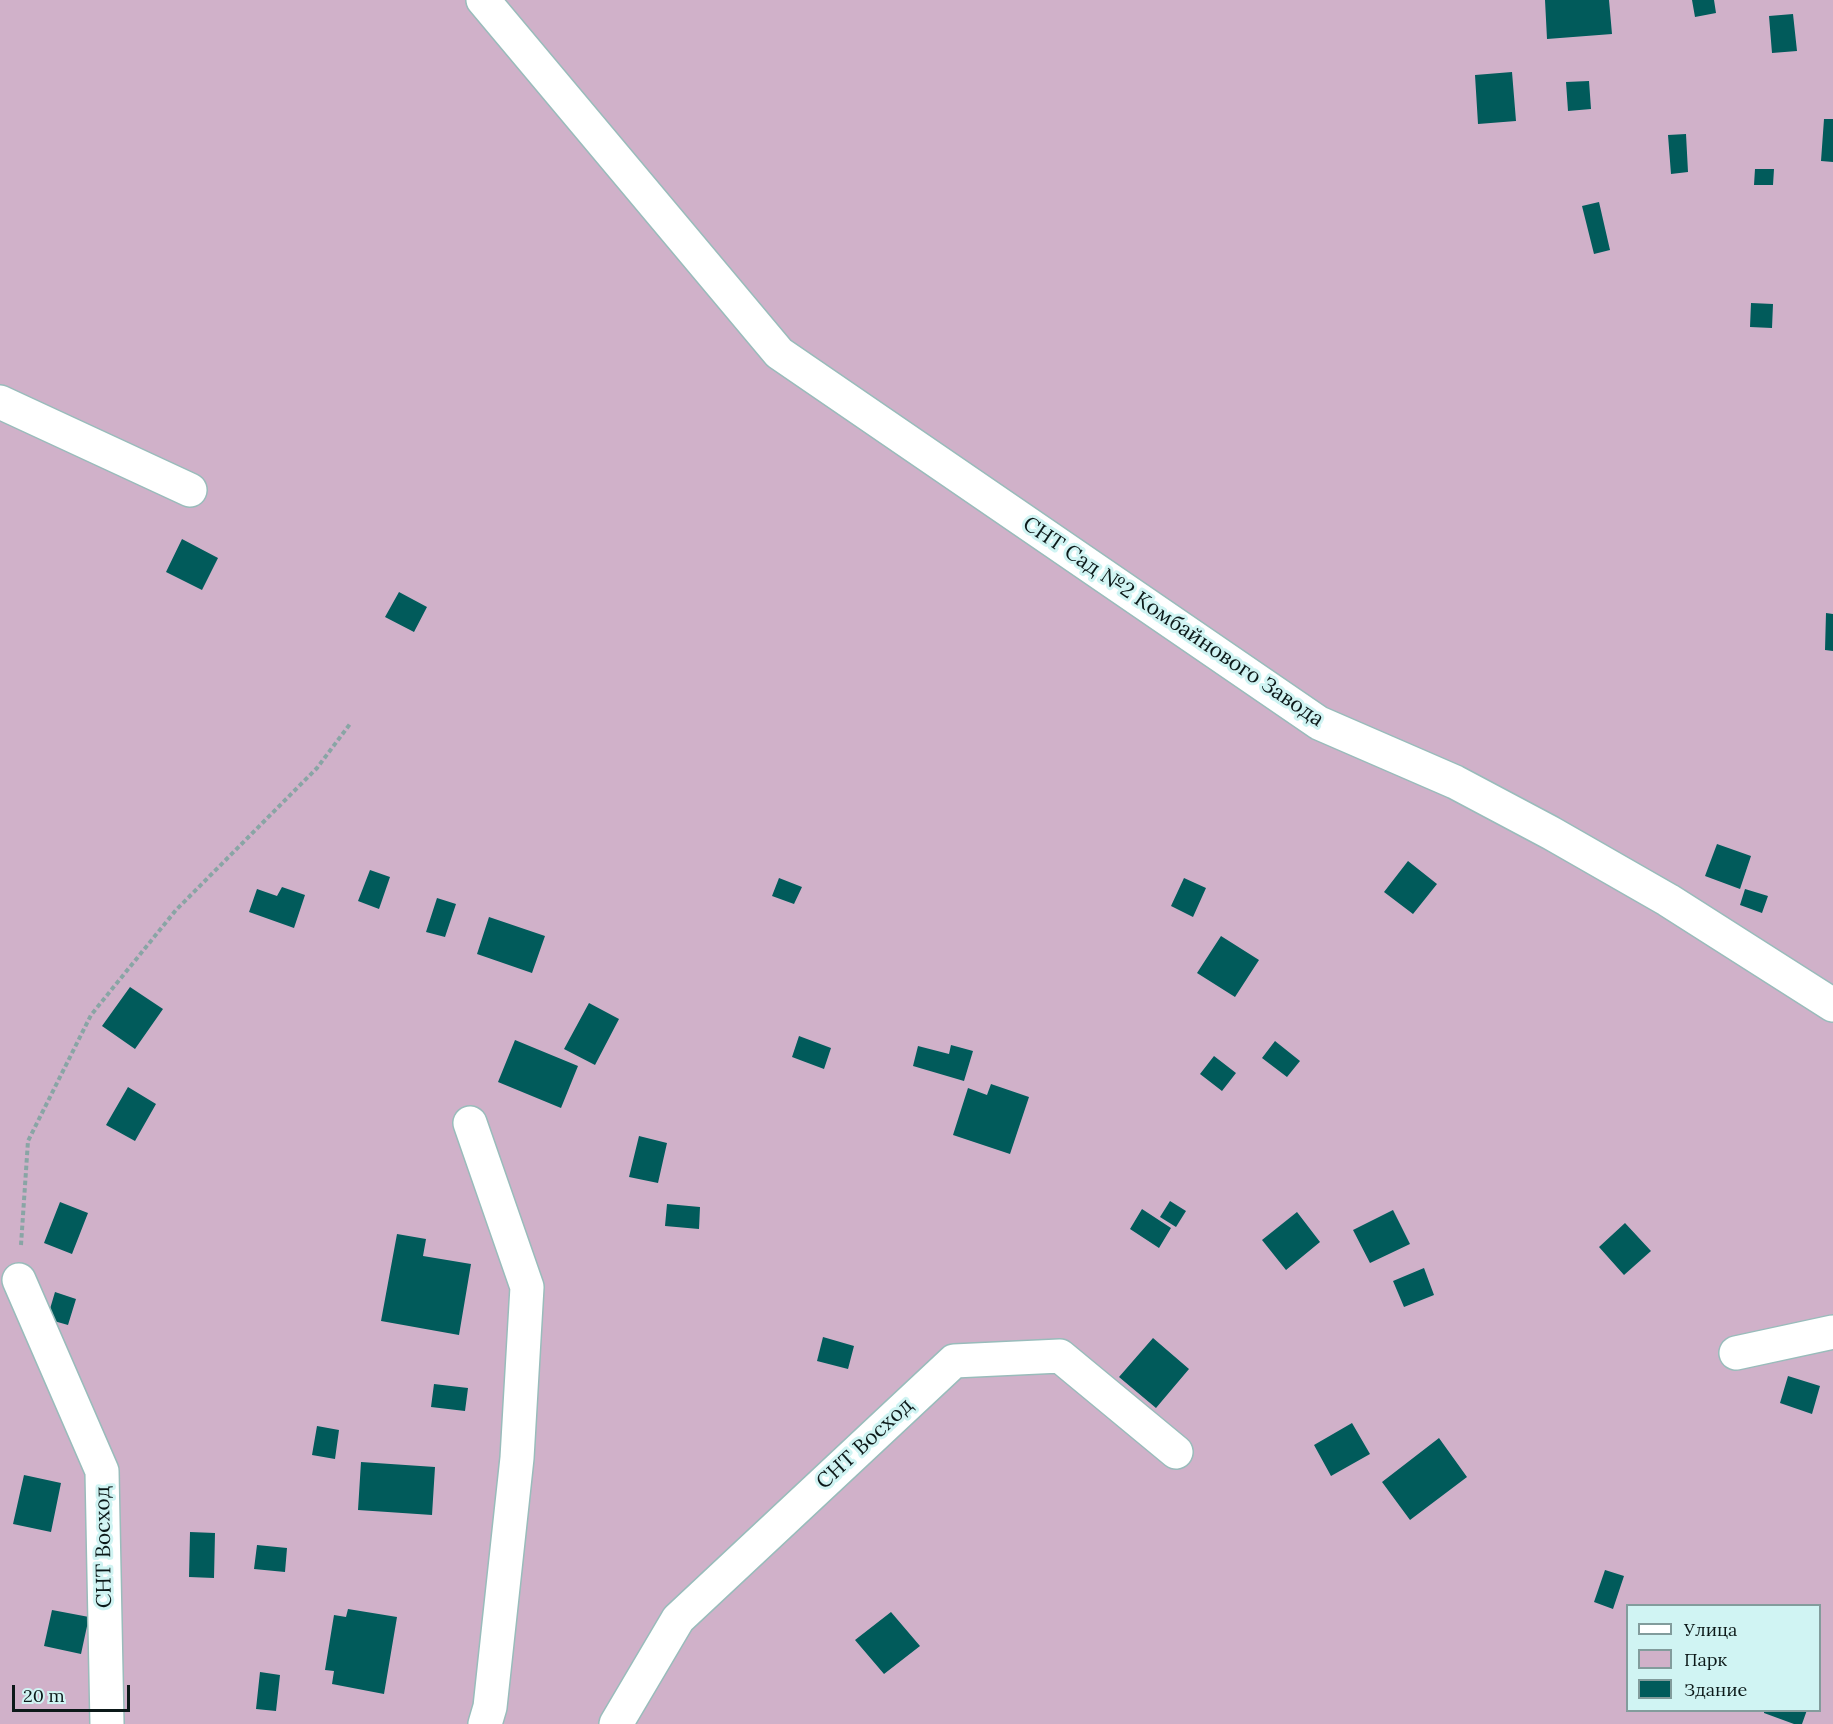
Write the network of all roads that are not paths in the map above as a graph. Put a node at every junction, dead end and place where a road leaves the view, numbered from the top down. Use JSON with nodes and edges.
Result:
{"nodes":[{"id":1,"x":483,"y":0,"type":"edge"},
{"id":2,"x":0,"y":402,"type":"edge"},
{"id":3,"x":190,"y":490,"type":"dead end"},
{"id":4,"x":1833,"y":1005,"type":"edge"},
{"id":5,"x":470,"y":1123,"type":"dead end"},
{"id":6,"x":18,"y":1280,"type":"road end"},
{"id":7,"x":1833,"y":1332,"type":"edge"},
{"id":8,"x":1736,"y":1353,"type":"dead end"},
{"id":9,"x":1176,"y":1452,"type":"dead end"},
{"id":10,"x":107,"y":1724,"type":"edge"},
{"id":11,"x":485,"y":1724,"type":"edge"},
{"id":12,"x":616,"y":1724,"type":"edge"}],
"edges":[{"from":1,"to":4,"type":"street","name":"СНТ Сад №2 Комбайнового Завода"},
{"from":2,"to":3,"type":"street"},
{"from":5,"to":11,"type":"street"},
{"from":6,"to":10,"type":"street","name":"СНТ Восход"},
{"from":7,"to":8,"type":"street"},
{"from":9,"to":12,"type":"street","name":"СНТ Восход"}]}
